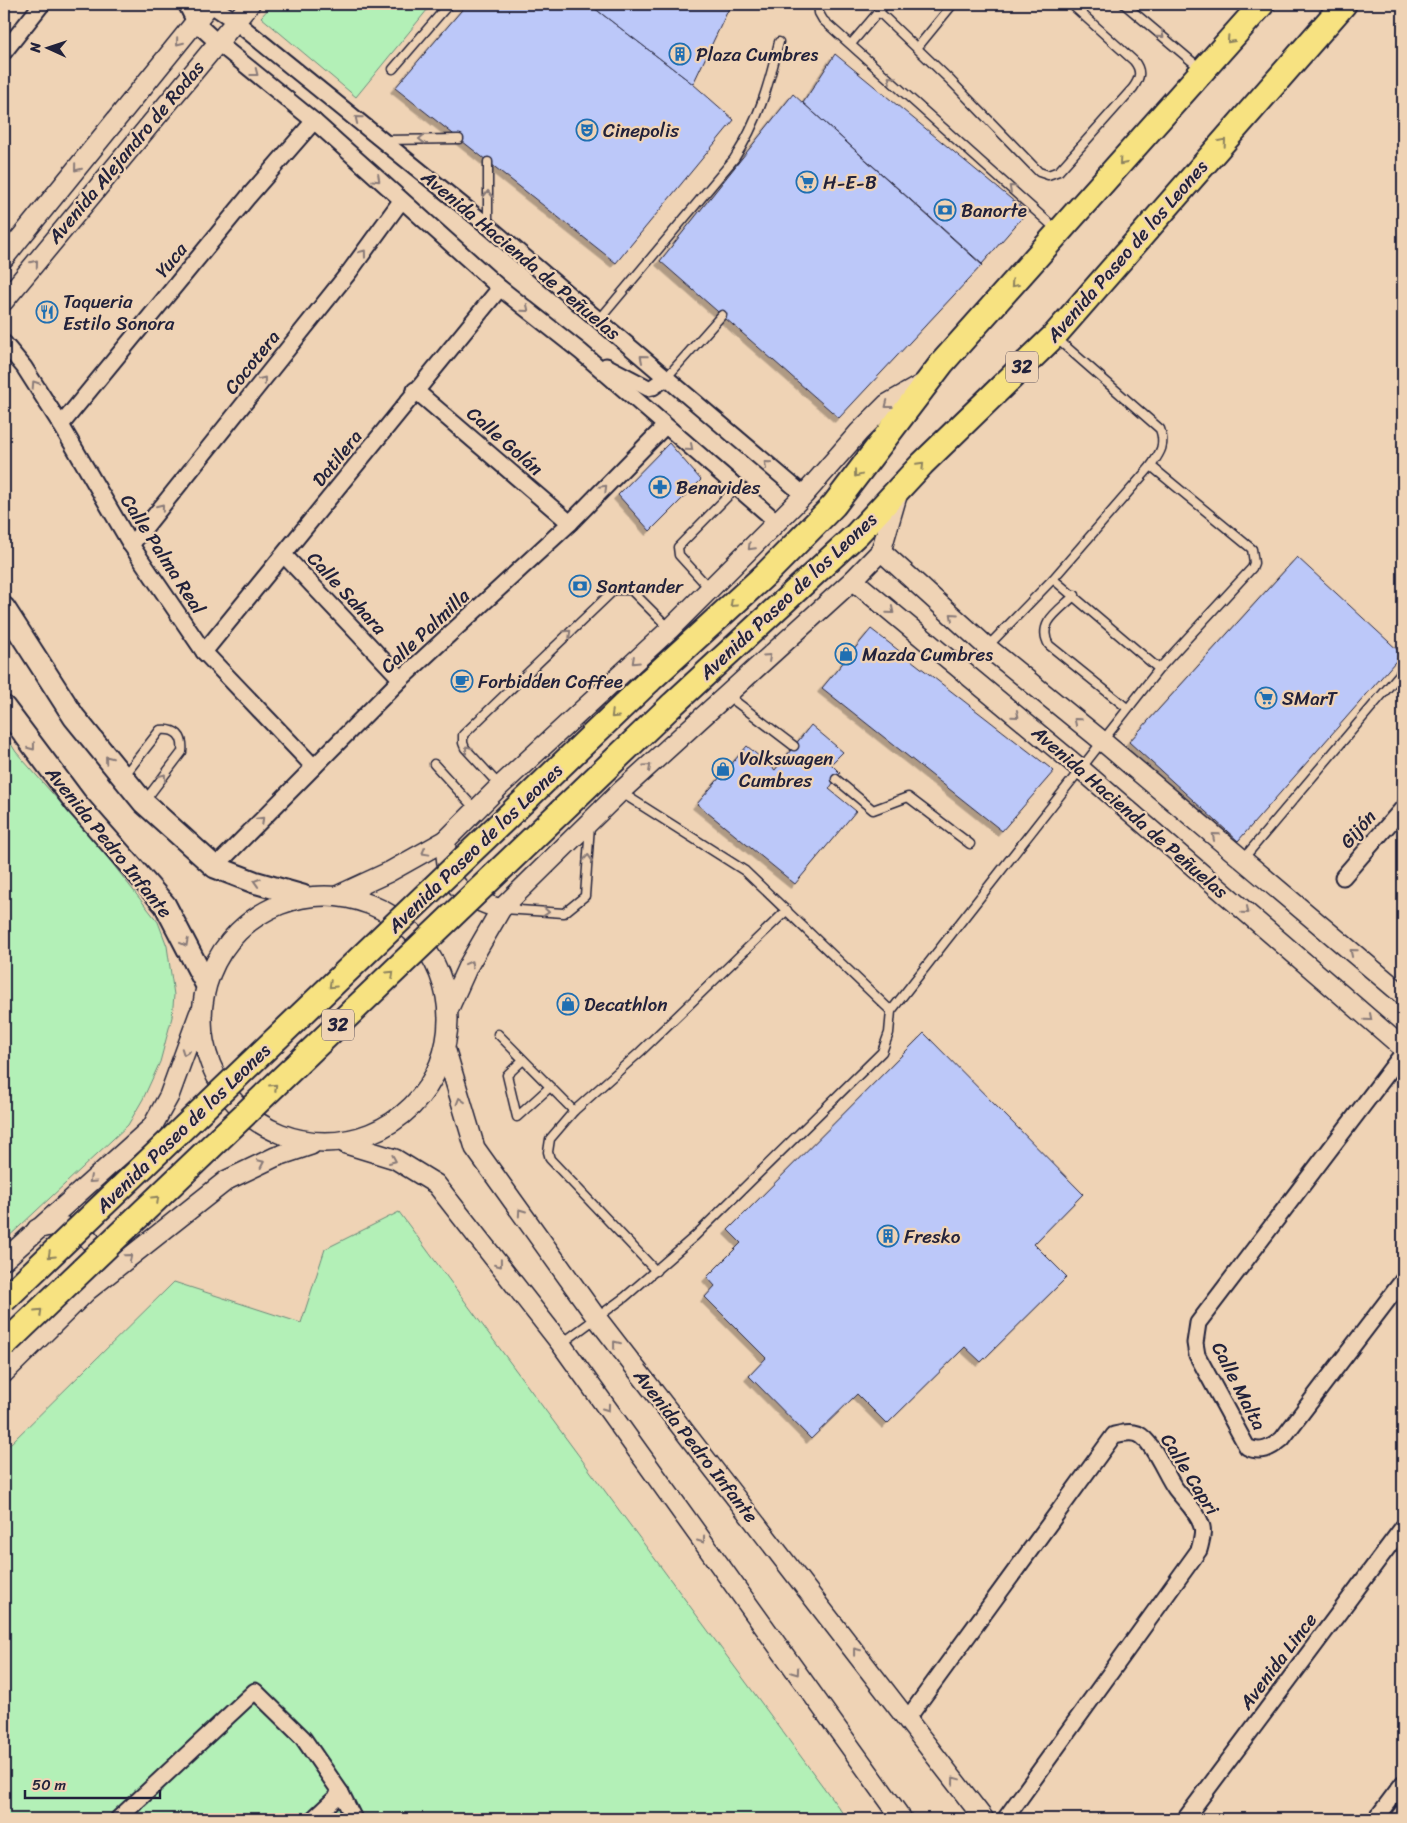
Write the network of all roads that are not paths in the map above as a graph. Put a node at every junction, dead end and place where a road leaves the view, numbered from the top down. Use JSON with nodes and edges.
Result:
{"nodes":[{"id":1,"x":42,"y":4,"type":"edge"},
{"id":2,"x":186,"y":4,"type":"edge"},
{"id":3,"x":210,"y":4,"type":"edge"},
{"id":4,"x":250,"y":4,"type":"edge"},
{"id":5,"x":449,"y":4,"type":"edge"},
{"id":6,"x":818,"y":4,"type":"edge"},
{"id":7,"x":885,"y":4,"type":"edge"},
{"id":8,"x":953,"y":4,"type":"edge"},
{"id":9,"x":1071,"y":4,"type":"edge"},
{"id":10,"x":1124,"y":4,"type":"edge"},
{"id":11,"x":1262,"y":4,"type":"edge"},
{"id":12,"x":1344,"y":4,"type":"edge"},
{"id":13,"x":878,"y":12,"type":"junction"},
{"id":14,"x":235,"y":21,"type":"junction"},
{"id":15,"x":195,"y":22,"type":"junction"},
{"id":16,"x":217,"y":42,"type":"junction"},
{"id":17,"x":779,"y":42,"type":"dead end"},
{"id":18,"x":851,"y":44,"type":"junction"},
{"id":19,"x":917,"y":48,"type":"junction"},
{"id":20,"x":4,"y":52,"type":"edge"},
{"id":21,"x":393,"y":69,"type":"dead end"},
{"id":22,"x":1202,"y":70,"type":"junction"},
{"id":23,"x":314,"y":121,"type":"junction"},
{"id":24,"x":459,"y":139,"type":"dead end"},
{"id":25,"x":384,"y":140,"type":"junction"},
{"id":26,"x":488,"y":162,"type":"dead end"},
{"id":27,"x":402,"y":202,"type":"junction"},
{"id":28,"x":488,"y":226,"type":"junction"},
{"id":29,"x":1060,"y":233,"type":"junction"},
{"id":30,"x":4,"y":258,"type":"edge"},
{"id":31,"x":500,"y":288,"type":"junction"},
{"id":32,"x":4,"y":301,"type":"edge"},
{"id":33,"x":722,"y":315,"type":"dead end"},
{"id":34,"x":598,"y":320,"type":"junction"},
{"id":35,"x":1054,"y":336,"type":"junction"},
{"id":36,"x":4,"y":343,"type":"edge"},
{"id":37,"x":581,"y":352,"type":"junction"},
{"id":38,"x":666,"y":378,"type":"junction"},
{"id":39,"x":929,"y":379,"type":"junction"},
{"id":40,"x":415,"y":390,"type":"junction"},
{"id":41,"x":61,"y":425,"type":"junction"},
{"id":42,"x":665,"y":426,"type":"junction"},
{"id":43,"x":1152,"y":466,"type":"junction"},
{"id":44,"x":736,"y":488,"type":"junction"},
{"id":45,"x":900,"y":489,"type":"junction"},
{"id":46,"x":804,"y":495,"type":"junction"},
{"id":47,"x":777,"y":522,"type":"junction"},
{"id":48,"x":570,"y":523,"type":"junction"},
{"id":49,"x":131,"y":545,"type":"junction"},
{"id":50,"x":881,"y":551,"type":"junction"},
{"id":51,"x":284,"y":555,"type":"junction"},
{"id":52,"x":1053,"y":579,"type":"junction"},
{"id":53,"x":853,"y":580,"type":"junction"},
{"id":54,"x":710,"y":589,"type":"junction"},
{"id":55,"x":1075,"y":595,"type":"junction"},
{"id":56,"x":4,"y":608,"type":"edge"},
{"id":57,"x":670,"y":629,"type":"junction"},
{"id":58,"x":987,"y":648,"type":"junction"},
{"id":59,"x":204,"y":652,"type":"junction"},
{"id":60,"x":1158,"y":669,"type":"junction"},
{"id":61,"x":1403,"y":670,"type":"edge"},
{"id":62,"x":401,"y":679,"type":"junction"},
{"id":63,"x":727,"y":695,"type":"junction"},
{"id":64,"x":4,"y":707,"type":"edge"},
{"id":65,"x":1127,"y":708,"type":"junction"},
{"id":66,"x":1101,"y":740,"type":"junction"},
{"id":67,"x":794,"y":746,"type":"dead end"},
{"id":68,"x":434,"y":764,"type":"dead end"},
{"id":69,"x":314,"y":767,"type":"junction"},
{"id":70,"x":1082,"y":770,"type":"junction"},
{"id":71,"x":123,"y":777,"type":"junction"},
{"id":72,"x":836,"y":780,"type":"dead end"},
{"id":73,"x":500,"y":786,"type":"junction"},
{"id":74,"x":620,"y":792,"type":"junction"},
{"id":75,"x":144,"y":802,"type":"junction"},
{"id":76,"x":1403,"y":808,"type":"edge"},
{"id":77,"x":476,"y":810,"type":"junction"},
{"id":78,"x":590,"y":821,"type":"junction"},
{"id":79,"x":446,"y":840,"type":"junction"},
{"id":80,"x":970,"y":844,"type":"dead end"},
{"id":81,"x":1242,"y":859,"type":"junction"},
{"id":82,"x":214,"y":867,"type":"junction"},
{"id":83,"x":1343,"y":876,"type":"dead end"},
{"id":84,"x":339,"y":895,"type":"junction"},
{"id":85,"x":303,"y":896,"type":"junction"},
{"id":86,"x":501,"y":909,"type":"junction"},
{"id":87,"x":787,"y":910,"type":"junction"},
{"id":88,"x":205,"y":982,"type":"junction"},
{"id":89,"x":1403,"y":995,"type":"edge"},
{"id":90,"x":202,"y":1006,"type":"junction"},
{"id":91,"x":449,"y":1008,"type":"junction"},
{"id":92,"x":891,"y":1011,"type":"junction"},
{"id":93,"x":498,"y":1034,"type":"dead end"},
{"id":94,"x":1403,"y":1048,"type":"edge"},
{"id":95,"x":446,"y":1051,"type":"junction"},
{"id":96,"x":1403,"y":1053,"type":"edge"},
{"id":97,"x":523,"y":1060,"type":"junction"},
{"id":98,"x":550,"y":1087,"type":"junction"},
{"id":99,"x":574,"y":1111,"type":"junction"},
{"id":100,"x":346,"y":1144,"type":"junction"},
{"id":101,"x":311,"y":1145,"type":"junction"},
{"id":102,"x":36,"y":1229,"type":"junction"},
{"id":103,"x":4,"y":1260,"type":"edge"},
{"id":104,"x":656,"y":1271,"type":"junction"},
{"id":105,"x":1403,"y":1280,"type":"edge"},
{"id":106,"x":88,"y":1290,"type":"junction"},
{"id":107,"x":4,"y":1300,"type":"edge"},
{"id":108,"x":596,"y":1318,"type":"junction"},
{"id":109,"x":561,"y":1344,"type":"junction"},
{"id":110,"x":4,"y":1345,"type":"edge"},
{"id":111,"x":4,"y":1373,"type":"edge"},
{"id":112,"x":1403,"y":1528,"type":"edge"},
{"id":113,"x":908,"y":1718,"type":"junction"},
{"id":114,"x":1403,"y":1782,"type":"edge"},
{"id":115,"x":341,"y":1793,"type":"junction"},
{"id":116,"x":118,"y":1819,"type":"edge"},
{"id":117,"x":314,"y":1819,"type":"edge"},
{"id":118,"x":354,"y":1819,"type":"edge"},
{"id":119,"x":902,"y":1819,"type":"edge"},
{"id":120,"x":984,"y":1819,"type":"edge"},
{"id":121,"x":1005,"y":1819,"type":"edge"},
{"id":122,"x":1185,"y":1819,"type":"edge"},
{"id":123,"x":1376,"y":1819,"type":"edge"}],
"edges":[{"from":1,"to":20,"type":"street"},
{"from":2,"to":15,"type":"street"},
{"from":3,"to":14,"type":"street","name":"Avenida Hacienda de Peñuelas"},
{"from":3,"to":15,"type":"street","name":"Avenida Alejandro de Rodas"},
{"from":4,"to":14,"type":"street","name":"Avenida Alejandro de Rodas"},
{"from":5,"to":21,"type":"lane"},
{"from":6,"to":18,"type":"lane"},
{"from":7,"to":13,"type":"lane"},
{"from":8,"to":19,"type":"lane"},
{"from":9,"to":19,"type":"lane"},
{"from":10,"to":22,"type":"lane","one_way":true},
{"from":11,"to":22,"type":"main road","name":"Avenida Paseo de los Leones","number":"32","one_way":true},
{"from":35,"to":12,"type":"main road","name":"Avenida Paseo de los Leones","number":"32","one_way":true},
{"from":13,"to":18,"type":"lane"},
{"from":13,"to":19,"type":"lane"},
{"from":14,"to":16,"type":"street","name":"Avenida Alejandro de Rodas"},
{"from":25,"to":14,"type":"street","name":"Avenida Hacienda de Peñuelas","one_way":true},
{"from":15,"to":16,"type":"street","name":"Avenida Hacienda de Peñuelas"},
{"from":15,"to":30,"type":"street","name":"Avenida Alejandro de Rodas","one_way":true},
{"from":16,"to":23,"type":"street","name":"Avenida Hacienda de Peñuelas","one_way":true},
{"from":32,"to":16,"type":"street","name":"Avenida Alejandro de Rodas","one_way":true},
{"from":17,"to":34,"type":"lane"},
{"from":29,"to":18,"type":"lane","one_way":true},
{"from":22,"to":29,"type":"main road","name":"Avenida Paseo de los Leones","number":"32","one_way":true},
{"from":23,"to":27,"type":"street","name":"Avenida Hacienda de Peñuelas","one_way":true},
{"from":23,"to":41,"type":"street","name":"Yuca"},
{"from":24,"to":25,"type":"lane","one_way":true},
{"from":25,"to":28,"type":"street","name":"Avenida Hacienda de Peñuelas"},
{"from":28,"to":26,"type":"lane","one_way":true},
{"from":27,"to":31,"type":"street","name":"Avenida Hacienda de Peñuelas"},
{"from":49,"to":27,"type":"street","name":"Cocotera","one_way":true},
{"from":28,"to":34,"type":"street","name":"Avenida Hacienda de Peñuelas"},
{"from":29,"to":39,"type":"main road","name":"Avenida Paseo de los Leones","number":"32","one_way":true},
{"from":31,"to":37,"type":"street","name":"Avenida Hacienda de Peñuelas","one_way":true},
{"from":31,"to":40,"type":"street","name":"Datilera"},
{"from":33,"to":38,"type":"lane"},
{"from":38,"to":34,"type":"street","name":"Avenida Hacienda de Peñuelas","one_way":true},
{"from":35,"to":43,"type":"lane"},
{"from":45,"to":35,"type":"main road","name":"Avenida Paseo de los Leones","number":"32","one_way":true},
{"from":41,"to":36,"type":"street","name":"Calle Palma Real","one_way":true},
{"from":37,"to":38,"type":"street"},
{"from":37,"to":42,"type":"street","name":"Avenida Hacienda de Peñuelas"},
{"from":46,"to":38,"type":"street","name":"Avenida Hacienda de Peñuelas","one_way":true},
{"from":39,"to":46,"type":"street","name":"Avenida Paseo de los Leones","one_way":true},
{"from":39,"to":107,"type":"main road","name":"Avenida Paseo de los Leones","number":"32","one_way":true,"bridge":true},
{"from":40,"to":48,"type":"street","name":"Calle Golán"},
{"from":40,"to":51,"type":"street","name":"Datilera"},
{"from":41,"to":49,"type":"street","name":"Calle Palma Real"},
{"from":42,"to":44,"type":"street","name":"Avenida Hacienda de Peñuelas","one_way":true},
{"from":48,"to":42,"type":"street","name":"Calle Palmilla","one_way":true},
{"from":43,"to":52,"type":"lane"},
{"from":43,"to":60,"type":"lane"},
{"from":44,"to":47,"type":"street","name":"Avenida Hacienda de Peñuelas"},
{"from":44,"to":54,"type":"lane"},
{"from":45,"to":50,"type":"street","name":"Avenida Paseo de los Leones"},
{"from":110,"to":45,"type":"main road","name":"Avenida Paseo de los Leones","number":"32","one_way":true,"bridge":true},
{"from":46,"to":47,"type":"street","name":"Avenida Paseo de los Leones"},
{"from":47,"to":54,"type":"street","name":"Avenida Paseo de los Leones","one_way":true},
{"from":48,"to":62,"type":"street","name":"Calle Palmilla"},
{"from":49,"to":59,"type":"street","name":"Calle Palma Real"},
{"from":50,"to":53,"type":"street","name":"Avenida Paseo de los Leones"},
{"from":58,"to":50,"type":"street","name":"Avenida Hacienda de Peñuelas","one_way":true},
{"from":51,"to":59,"type":"street","name":"Datilera"},
{"from":51,"to":62,"type":"street","name":"Calle Sahara"},
{"from":52,"to":55,"type":"lane"},
{"from":52,"to":58,"type":"lane"},
{"from":63,"to":53,"type":"street","name":"Avenida Paseo de los Leones","one_way":true},
{"from":53,"to":70,"type":"street","name":"Avenida Hacienda de Peñuelas","one_way":true},
{"from":54,"to":57,"type":"street","name":"Avenida Paseo de los Leones"},
{"from":55,"to":60,"type":"lane"},
{"from":55,"to":65,"type":"lane"},
{"from":71,"to":56,"type":"main road","one_way":true},
{"from":57,"to":73,"type":"street","name":"Avenida Paseo de los Leones","one_way":true},
{"from":73,"to":57,"type":"lane","one_way":true},
{"from":66,"to":58,"type":"street","name":"Avenida Hacienda de Peñuelas","one_way":true},
{"from":59,"to":69,"type":"street","name":"Calle Palma Real"},
{"from":60,"to":65,"type":"lane"},
{"from":61,"to":81,"type":"lane"},
{"from":62,"to":69,"type":"street","name":"Calle Palmilla"},
{"from":63,"to":67,"type":"lane"},
{"from":74,"to":63,"type":"street","name":"Avenida Paseo de los Leones","one_way":true},
{"from":64,"to":88,"type":"main road","name":"Avenida Pedro Infante","one_way":true},
{"from":65,"to":66,"type":"lane"},
{"from":66,"to":70,"type":"lane"},
{"from":81,"to":66,"type":"street","name":"Avenida Hacienda de Peñuelas","one_way":true},
{"from":68,"to":77,"type":"lane"},
{"from":82,"to":69,"type":"street","name":"Calle Palmilla","one_way":true},
{"from":70,"to":92,"type":"lane"},
{"from":70,"to":94,"type":"street","name":"Avenida Hacienda de Peñuelas","one_way":true},
{"from":71,"to":75,"type":"main road"},
{"from":75,"to":71,"type":"lane","one_way":true},
{"from":72,"to":80,"type":"lane"},
{"from":73,"to":77,"type":"street","name":"Avenida Paseo de los Leones"},
{"from":74,"to":78,"type":"street","name":"Avenida Paseo de los Leones"},
{"from":74,"to":87,"type":"lane"},
{"from":75,"to":82,"type":"main road"},
{"from":76,"to":83,"type":"street","name":"Gijón"},
{"from":77,"to":79,"type":"street","name":"Avenida Paseo de los Leones"},
{"from":78,"to":86,"type":"street","name":"Avenida Paseo de los Leones"},
{"from":86,"to":78,"type":"lane","one_way":true},
{"from":79,"to":84,"type":"street","name":"Avenida Paseo de los Leones","one_way":true},
{"from":79,"to":86,"type":"street"},
{"from":89,"to":81,"type":"street","name":"Avenida Hacienda de Peñuelas","one_way":true},
{"from":85,"to":82,"type":"main road","one_way":true},
{"from":84,"to":85,"type":"street"},
{"from":84,"to":91,"type":"street"},
{"from":85,"to":88,"type":"street"},
{"from":91,"to":86,"type":"street","name":"Avenida Paseo de los Leones","one_way":true},
{"from":87,"to":92,"type":"lane"},
{"from":87,"to":99,"type":"lane"},
{"from":88,"to":90,"type":"street"},
{"from":90,"to":101,"type":"street"},
{"from":90,"to":102,"type":"street","name":"Avenida Paseo de los Leones","one_way":true},
{"from":91,"to":95,"type":"street"},
{"from":92,"to":104,"type":"lane"},
{"from":93,"to":97,"type":"lane"},
{"from":95,"to":100,"type":"street"},
{"from":108,"to":95,"type":"street","name":"Avenida Pedro Infante","one_way":true},
{"from":96,"to":105,"type":"street","name":"Calle Malta"},
{"from":97,"to":98,"type":"lane"},
{"from":97,"to":98,"type":"lane"},
{"from":98,"to":99,"type":"lane"},
{"from":99,"to":104,"type":"lane"},
{"from":100,"to":101,"type":"street"},
{"from":100,"to":109,"type":"street","one_way":true},
{"from":106,"to":101,"type":"street","one_way":true},
{"from":102,"to":103,"type":"street","name":"Avenida Paseo de los Leones"},
{"from":102,"to":106,"type":"street"},
{"from":104,"to":108,"type":"lane"},
{"from":106,"to":111,"type":"street"},
{"from":108,"to":109,"type":"lane"},
{"from":113,"to":108,"type":"street","name":"Avenida Pedro Infante","one_way":true},
{"from":109,"to":119,"type":"street","one_way":true},
{"from":112,"to":122,"type":"street","name":"Avenida Lince"},
{"from":120,"to":113,"type":"street","name":"Avenida Pedro Infante","one_way":true},
{"from":113,"to":121,"type":"street","name":"Calle Capri"},
{"from":114,"to":123,"type":"street"},
{"from":115,"to":116,"type":"street"},
{"from":115,"to":117,"type":"street"},
{"from":115,"to":118,"type":"street"}]}
